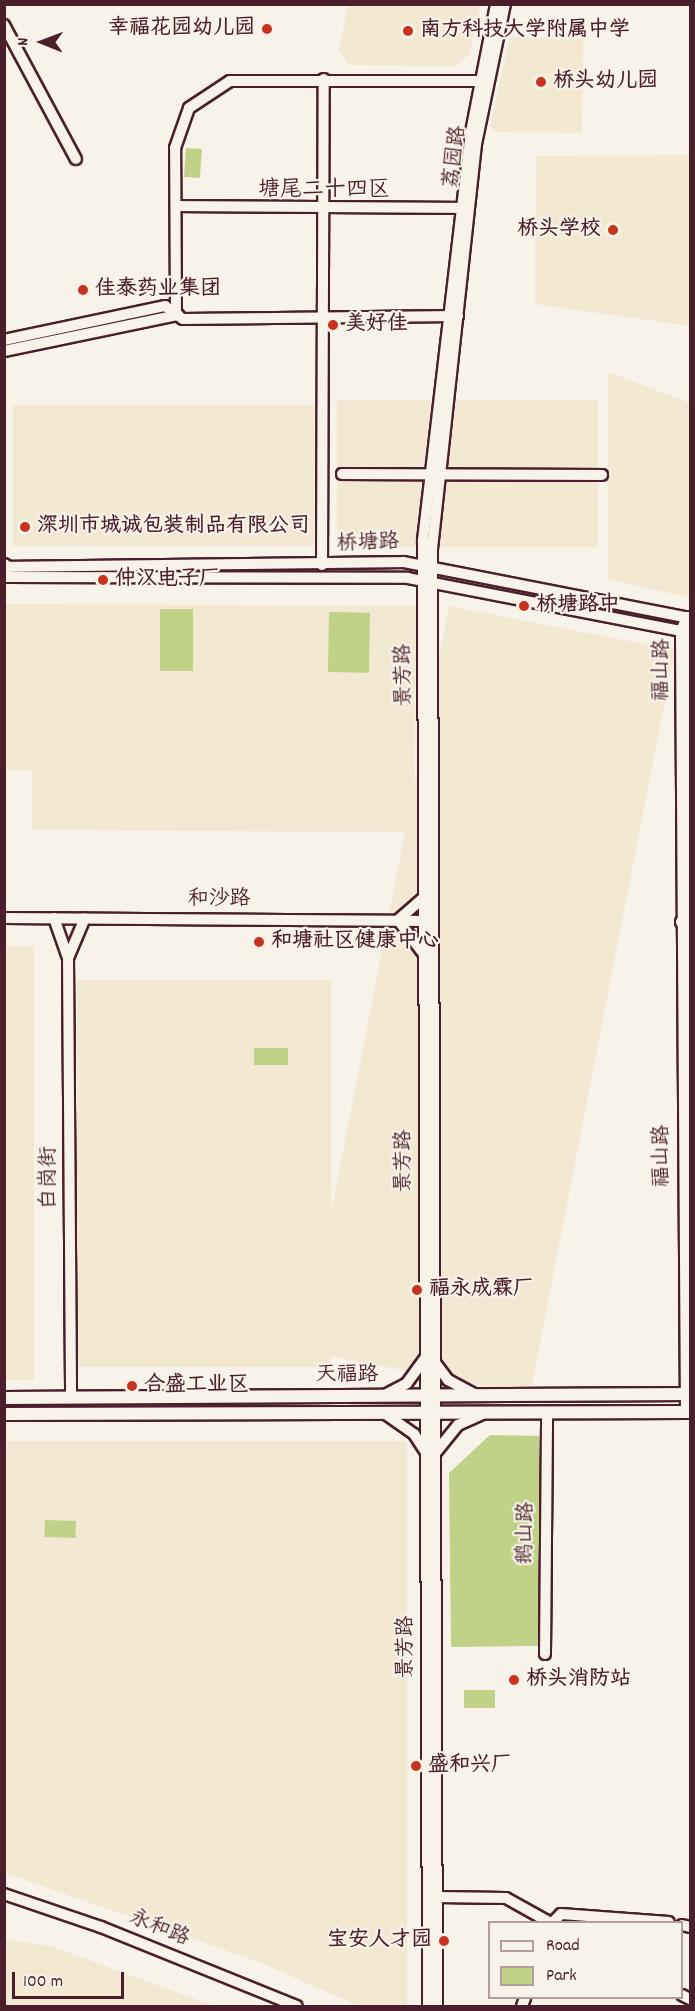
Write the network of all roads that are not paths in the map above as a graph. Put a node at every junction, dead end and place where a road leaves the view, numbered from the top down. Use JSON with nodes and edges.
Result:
{"nodes":[{"id":1,"x":496,"y":4,"type":"edge"},
{"id":2,"x":505,"y":4,"type":"edge"},
{"id":3,"x":4,"y":25,"type":"edge"},
{"id":4,"x":324,"y":79,"type":"junction"},
{"id":5,"x":482,"y":81,"type":"junction"},
{"id":6,"x":76,"y":159,"type":"dead end"},
{"id":7,"x":176,"y":206,"type":"junction"},
{"id":8,"x":325,"y":207,"type":"junction"},
{"id":9,"x":466,"y":208,"type":"junction"},
{"id":10,"x":176,"y":315,"type":"junction"},
{"id":11,"x":454,"y":316,"type":"junction"},
{"id":12,"x":325,"y":318,"type":"junction"},
{"id":13,"x":4,"y":339,"type":"edge"},
{"id":14,"x":4,"y":351,"type":"edge"},
{"id":15,"x":342,"y":474,"type":"dead end"},
{"id":16,"x":435,"y":474,"type":"junction"},
{"id":17,"x":602,"y":474,"type":"dead end"},
{"id":18,"x":428,"y":564,"type":"junction"},
{"id":19,"x":325,"y":565,"type":"junction"},
{"id":20,"x":5,"y":569,"type":"edge"},
{"id":21,"x":428,"y":579,"type":"junction"},
{"id":22,"x":689,"y":617,"type":"edge"},
{"id":23,"x":687,"y":632,"type":"edge"},
{"id":24,"x":687,"y":779,"type":"edge"},
{"id":25,"x":424,"y":896,"type":"junction"},
{"id":26,"x":4,"y":918,"type":"edge"},
{"id":27,"x":54,"y":918,"type":"junction"},
{"id":28,"x":86,"y":918,"type":"junction"},
{"id":29,"x":398,"y":920,"type":"junction"},
{"id":30,"x":428,"y":921,"type":"junction"},
{"id":31,"x":688,"y":924,"type":"edge"},
{"id":32,"x":424,"y":956,"type":"junction"},
{"id":33,"x":68,"y":958,"type":"junction"},
{"id":34,"x":426,"y":1355,"type":"junction"},
{"id":35,"x":436,"y":1363,"type":"junction"},
{"id":36,"x":688,"y":1394,"type":"edge"},
{"id":37,"x":431,"y":1395,"type":"junction"},
{"id":38,"x":477,"y":1395,"type":"junction"},
{"id":39,"x":383,"y":1396,"type":"junction"},
{"id":40,"x":70,"y":1397,"type":"junction"},
{"id":41,"x":4,"y":1398,"type":"edge"},
{"id":42,"x":688,"y":1412,"type":"edge"},
{"id":43,"x":384,"y":1413,"type":"junction"},
{"id":44,"x":431,"y":1413,"type":"junction"},
{"id":45,"x":484,"y":1413,"type":"junction"},
{"id":46,"x":548,"y":1413,"type":"junction"},
{"id":47,"x":4,"y":1414,"type":"edge"},
{"id":48,"x":431,"y":1453,"type":"junction"},
{"id":49,"x":545,"y":1654,"type":"dead end"},
{"id":50,"x":4,"y":1894,"type":"edge"},
{"id":51,"x":437,"y":1897,"type":"junction"},
{"id":52,"x":547,"y":1921,"type":"edge"},
{"id":53,"x":553,"y":1921,"type":"edge"},
{"id":54,"x":645,"y":1921,"type":"edge"},
{"id":55,"x":297,"y":2007,"type":"edge"},
{"id":56,"x":428,"y":2007,"type":"edge"},
{"id":57,"x":437,"y":2007,"type":"edge"}],
"edges":[{"from":1,"to":5,"type":"street","name":"荔园路"},
{"from":2,"to":5,"type":"street","name":"荔园路"},
{"from":3,"to":6,"type":"street"},
{"from":4,"to":5,"type":"street"},
{"from":4,"to":7,"type":"street"},
{"from":4,"to":8,"type":"street"},
{"from":5,"to":9,"type":"street","name":"荔园路"},
{"from":7,"to":8,"type":"street"},
{"from":7,"to":10,"type":"street"},
{"from":8,"to":9,"type":"street"},
{"from":8,"to":12,"type":"street"},
{"from":9,"to":11,"type":"street","name":"荔园路"},
{"from":10,"to":12,"type":"street"},
{"from":10,"to":13,"type":"street"},
{"from":10,"to":14,"type":"street"},
{"from":11,"to":12,"type":"street"},
{"from":11,"to":16,"type":"street","name":"景芳路"},
{"from":12,"to":19,"type":"street"},
{"from":15,"to":16,"type":"street"},
{"from":16,"to":17,"type":"street"},
{"from":16,"to":18,"type":"street","name":"景芳路"},
{"from":18,"to":19,"type":"street","name":"桥塘路"},
{"from":18,"to":21,"type":"street","name":"景芳路"},
{"from":18,"to":22,"type":"street","name":"桥塘路"},
{"from":19,"to":20,"type":"street","name":"桥塘路"},
{"from":20,"to":21,"type":"street","name":"桥塘路"},
{"from":21,"to":23,"type":"street","name":"桥塘路"},
{"from":21,"to":25,"type":"street","name":"景芳路"},
{"from":21,"to":30,"type":"street","name":"景芳路"},
{"from":22,"to":23,"type":"street","name":"福山路"},
{"from":23,"to":24,"type":"street","name":"福山路"},
{"from":24,"to":31,"type":"street","name":"福山路"},
{"from":25,"to":29,"type":"street"},
{"from":25,"to":30,"type":"street","name":"景芳路"},
{"from":26,"to":27,"type":"street","name":"和沙路"},
{"from":27,"to":28,"type":"street","name":"和沙路"},
{"from":27,"to":33,"type":"street"},
{"from":28,"to":29,"type":"street","name":"和沙路"},
{"from":28,"to":33,"type":"street"},
{"from":29,"to":30,"type":"street","name":"和沙路"},
{"from":29,"to":32,"type":"street"},
{"from":30,"to":32,"type":"street","name":"景芳路"},
{"from":30,"to":35,"type":"street","name":"景芳路"},
{"from":31,"to":36,"type":"street","name":"福山路"},
{"from":32,"to":34,"type":"street","name":"景芳路"},
{"from":33,"to":40,"type":"street","name":"白岗街"},
{"from":34,"to":37,"type":"street","name":"景芳路"},
{"from":34,"to":39,"type":"street"},
{"from":35,"to":37,"type":"street","name":"景芳路"},
{"from":35,"to":38,"type":"street"},
{"from":36,"to":38,"type":"main road","name":"天福路"},
{"from":36,"to":42,"type":"street","name":"福山路"},
{"from":37,"to":38,"type":"main road","name":"天福路"},
{"from":37,"to":39,"type":"main road","name":"天福路"},
{"from":37,"to":44,"type":"street","name":"景芳路"},
{"from":39,"to":40,"type":"main road","name":"天福路"},
{"from":40,"to":41,"type":"main road","name":"天福路"},
{"from":42,"to":46,"type":"main road","name":"天福路"},
{"from":43,"to":44,"type":"main road","name":"天福路"},
{"from":43,"to":47,"type":"main road","name":"天福路"},
{"from":43,"to":48,"type":"street"},
{"from":44,"to":45,"type":"main road","name":"天福路"},
{"from":44,"to":48,"type":"street","name":"景芳路"},
{"from":45,"to":46,"type":"main road","name":"天福路"},
{"from":45,"to":48,"type":"street"},
{"from":46,"to":49,"type":"street","name":"鹅山路"},
{"from":48,"to":51,"type":"street","name":"景芳路"},
{"from":48,"to":56,"type":"street","name":"景芳路"},
{"from":50,"to":55,"type":"street","name":"永和路"},
{"from":51,"to":52,"type":"street"},
{"from":51,"to":57,"type":"street","name":"景芳路"},
{"from":53,"to":54,"type":"street"}]}
